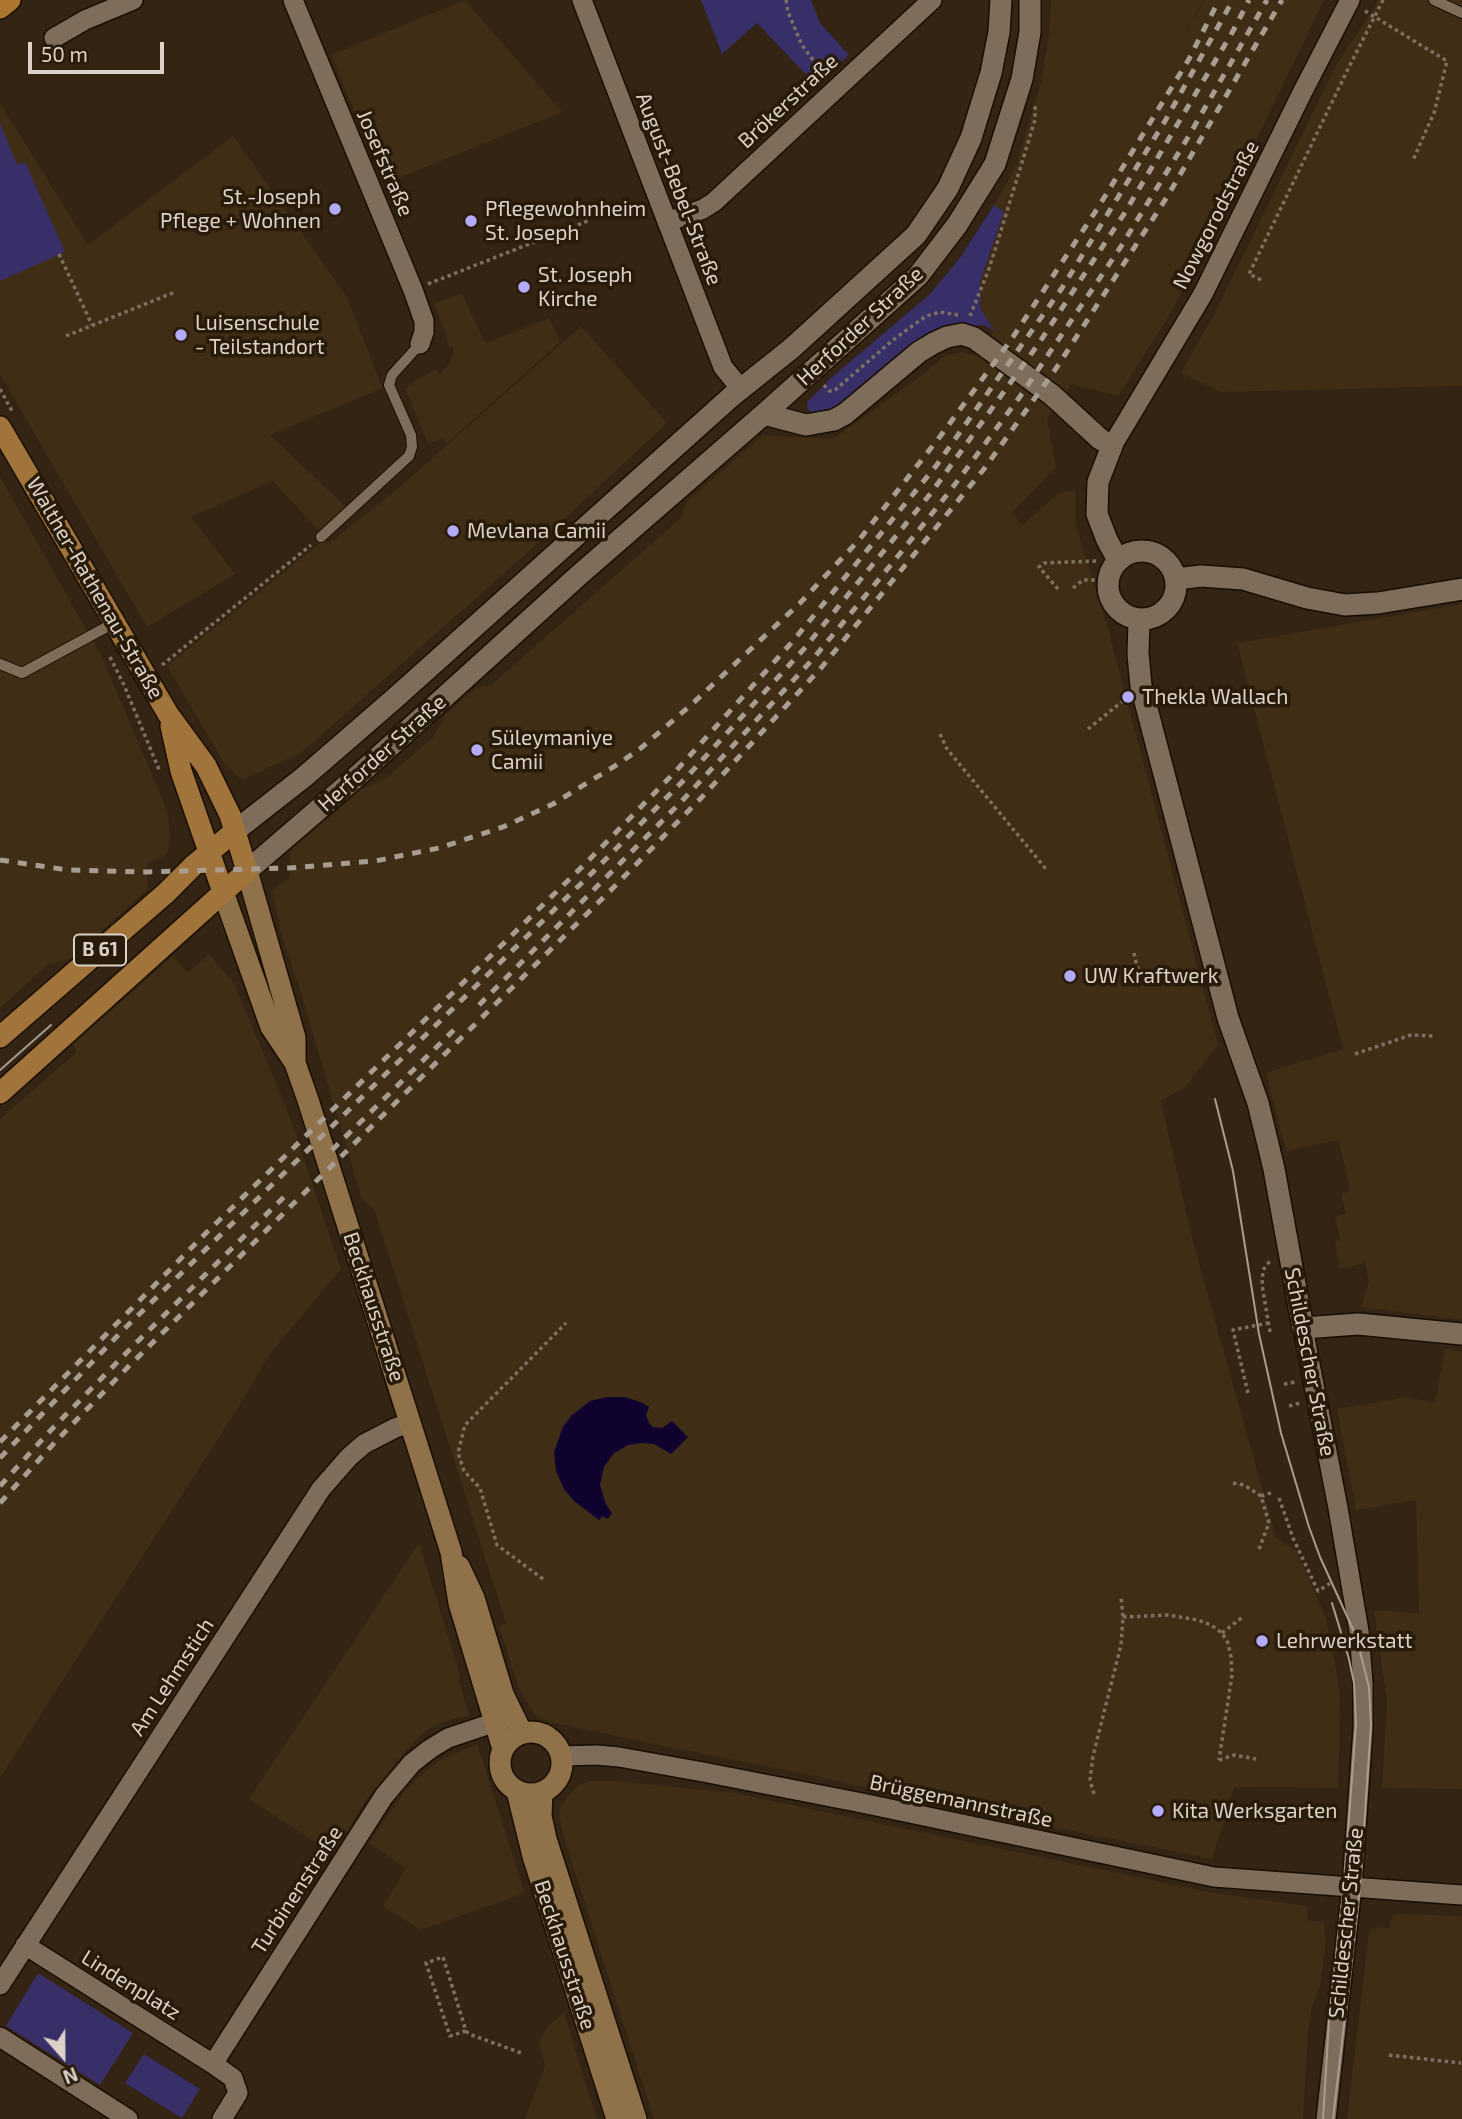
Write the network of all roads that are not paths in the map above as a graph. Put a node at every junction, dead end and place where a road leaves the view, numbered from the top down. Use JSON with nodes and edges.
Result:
{"nodes":[{"id":1,"x":10,"y":0,"type":"edge"},
{"id":2,"x":133,"y":0,"type":"edge"},
{"id":3,"x":293,"y":0,"type":"edge"},
{"id":4,"x":582,"y":0,"type":"edge"},
{"id":5,"x":932,"y":0,"type":"edge"},
{"id":6,"x":1001,"y":0,"type":"edge"},
{"id":7,"x":1030,"y":0,"type":"edge"},
{"id":8,"x":1434,"y":0,"type":"edge"},
{"id":9,"x":1350,"y":1,"type":"edge"},
{"id":10,"x":0,"y":8,"type":"edge"},
{"id":11,"x":1462,"y":13,"type":"edge"},
{"id":12,"x":54,"y":38,"type":"dead end"},
{"id":13,"x":667,"y":222,"type":"junction"},
{"id":14,"x":420,"y":344,"type":"joint"},
{"id":15,"x":741,"y":389,"type":"junction"},
{"id":16,"x":764,"y":414,"type":"junction"},
{"id":17,"x":0,"y":427,"type":"edge"},
{"id":18,"x":1112,"y":446,"type":"junction"},
{"id":19,"x":588,"y":525,"type":"junction"},
{"id":20,"x":321,"y":537,"type":"road end"},
{"id":21,"x":1118,"y":560,"type":"junction"},
{"id":22,"x":578,"y":576,"type":"junction"},
{"id":23,"x":1176,"y":579,"type":"junction"},
{"id":24,"x":1462,"y":589,"type":"edge"},
{"id":25,"x":1139,"y":620,"type":"junction"},
{"id":26,"x":115,"y":622,"type":"junction"},
{"id":27,"x":0,"y":664,"type":"edge"},
{"id":28,"x":168,"y":714,"type":"junction"},
{"id":29,"x":235,"y":831,"type":"junction"},
{"id":30,"x":210,"y":851,"type":"junction"},
{"id":31,"x":247,"y":872,"type":"junction"},
{"id":32,"x":223,"y":892,"type":"junction"},
{"id":33,"x":0,"y":1037,"type":"edge"},
{"id":34,"x":295,"y":1062,"type":"junction"},
{"id":35,"x":0,"y":1093,"type":"edge"},
{"id":36,"x":1303,"y":1328,"type":"junction"},
{"id":37,"x":1462,"y":1334,"type":"edge"},
{"id":38,"x":410,"y":1423,"type":"junction"},
{"id":39,"x":451,"y":1552,"type":"junction"},
{"id":40,"x":496,"y":1722,"type":"junction"},
{"id":41,"x":522,"y":1733,"type":"junction"},
{"id":42,"x":503,"y":1749,"type":"junction"},
{"id":43,"x":562,"y":1756,"type":"junction"},
{"id":44,"x":517,"y":1791,"type":"junction"},
{"id":45,"x":542,"y":1793,"type":"junction"},
{"id":46,"x":1352,"y":1886,"type":"junction"},
{"id":47,"x":1462,"y":1895,"type":"edge"},
{"id":48,"x":25,"y":1945,"type":"junction"},
{"id":49,"x":0,"y":1985,"type":"edge"},
{"id":50,"x":0,"y":2037,"type":"edge"},
{"id":51,"x":213,"y":2064,"type":"junction"},
{"id":52,"x":128,"y":2119,"type":"edge"},
{"id":53,"x":222,"y":2119,"type":"edge"},
{"id":54,"x":617,"y":2119,"type":"edge"},
{"id":55,"x":636,"y":2119,"type":"edge"},
{"id":56,"x":1326,"y":2119,"type":"edge"}],
"edges":[{"from":1,"to":10,"type":"highway"},
{"from":2,"to":12,"type":"street"},
{"from":3,"to":14,"type":"street","name":"Josefstraße"},
{"from":4,"to":13,"type":"street","name":"August-Bebel-Straße"},
{"from":5,"to":13,"type":"street","name":"Brökerstraße"},
{"from":6,"to":15,"type":"street","name":"Herforder Straße"},
{"from":7,"to":16,"type":"street","name":"Herforder Straße"},
{"from":8,"to":11,"type":"lane"},
{"from":9,"to":18,"type":"street","name":"Nowgorodstraße"},
{"from":13,"to":15,"type":"street","name":"August-Bebel-Straße"},
{"from":14,"to":20,"type":"lane"},
{"from":15,"to":16,"type":"street"},
{"from":15,"to":19,"type":"street","name":"Herforder Straße"},
{"from":16,"to":18,"type":"street"},
{"from":16,"to":22,"type":"street","name":"Herforder Straße"},
{"from":17,"to":26,"type":"main road","name":"Walther-Rathenau-Straße"},
{"from":18,"to":21,"type":"street"},
{"from":19,"to":22,"type":"street"},
{"from":19,"to":29,"type":"street","name":"Herforder Straße"},
{"from":21,"to":23,"type":"street"},
{"from":21,"to":25,"type":"street"},
{"from":22,"to":31,"type":"street","name":"Herforder Straße"},
{"from":23,"to":24,"type":"street"},
{"from":23,"to":25,"type":"street"},
{"from":25,"to":36,"type":"street","name":"Schildescher Straße"},
{"from":26,"to":27,"type":"lane"},
{"from":26,"to":28,"type":"main road","name":"Walther-Rathenau-Straße"},
{"from":28,"to":29,"type":"main road","name":"Walther-Rathenau-Straße"},
{"from":28,"to":30,"type":"main road","name":"Walther-Rathenau-Straße"},
{"from":29,"to":30,"type":"main road","name":"Herforder Straße","number":"B 61"},
{"from":29,"to":31,"type":"main road","name":"Walther-Rathenau-Straße"},
{"from":30,"to":32,"type":"main road","name":"Beckhausstraße"},
{"from":30,"to":33,"type":"main road","name":"Herforder Straße","number":"B 61"},
{"from":31,"to":32,"type":"main road","name":"Herforder Straße","number":"B 61"},
{"from":31,"to":34,"type":"main road","name":"Beckhausstraße"},
{"from":32,"to":34,"type":"main road","name":"Beckhausstraße"},
{"from":32,"to":35,"type":"main road","name":"Herforder Straße","number":"B 61"},
{"from":34,"to":38,"type":"main road","name":"Beckhausstraße"},
{"from":36,"to":37,"type":"street"},
{"from":36,"to":46,"type":"street","name":"Schildescher Straße"},
{"from":38,"to":39,"type":"main road","name":"Beckhausstraße"},
{"from":38,"to":48,"type":"street","name":"Am Lehmstich"},
{"from":39,"to":40,"type":"main road","name":"Beckhausstraße"},
{"from":39,"to":41,"type":"main road","name":"Beckhausstraße"},
{"from":40,"to":42,"type":"main road","name":"Beckhausstraße"},
{"from":40,"to":51,"type":"street","name":"Turbinenstraße"},
{"from":41,"to":42,"type":"main road"},
{"from":41,"to":43,"type":"main road"},
{"from":42,"to":44,"type":"main road"},
{"from":43,"to":45,"type":"main road"},
{"from":43,"to":46,"type":"street","name":"Brüggemannstraße"},
{"from":44,"to":45,"type":"main road"},
{"from":44,"to":54,"type":"main road","name":"Beckhausstraße"},
{"from":45,"to":55,"type":"main road","name":"Beckhausstraße"},
{"from":46,"to":47,"type":"street","name":"Brüggemannstraße"},
{"from":46,"to":56,"type":"street","name":"Schildescher Straße"},
{"from":48,"to":49,"type":"street","name":"Am Lehmstich"},
{"from":48,"to":51,"type":"street","name":"Lindenplatz"},
{"from":50,"to":52,"type":"street"},
{"from":51,"to":53,"type":"street"}]}
